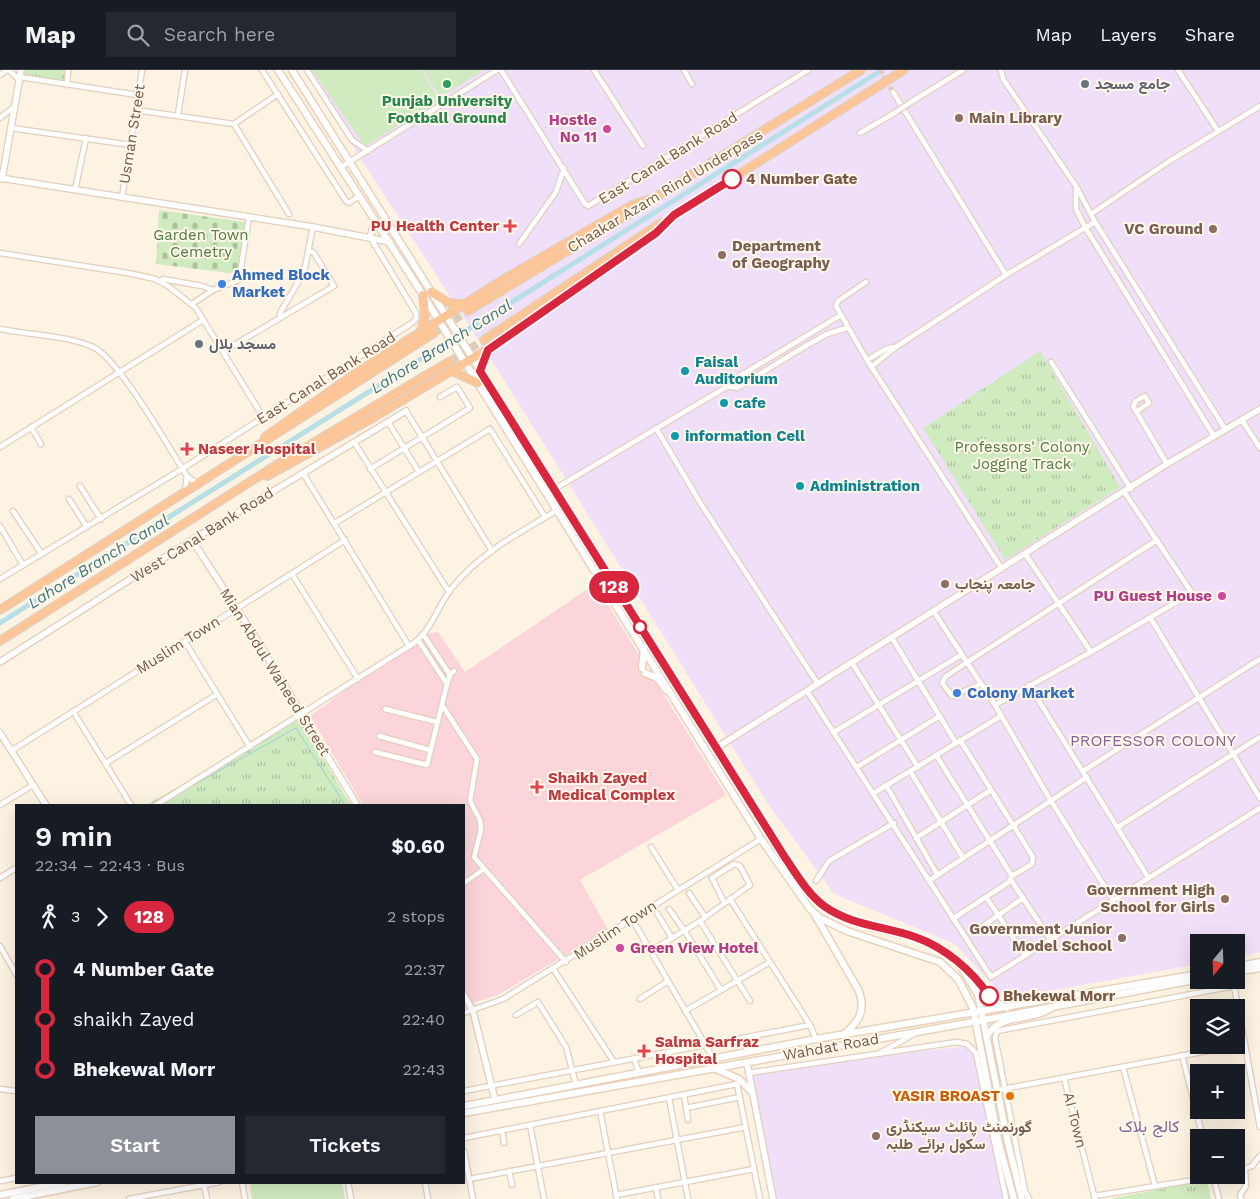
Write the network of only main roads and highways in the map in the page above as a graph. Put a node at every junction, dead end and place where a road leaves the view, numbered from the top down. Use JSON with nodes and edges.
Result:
{"nodes":[{"id":1,"x":278,"y":70,"type":"edge"},
{"id":2,"x":292,"y":70,"type":"edge"},
{"id":3,"x":861,"y":70,"type":"edge"},
{"id":4,"x":904,"y":70,"type":"edge"},
{"id":5,"x":659,"y":196,"type":"junction"},
{"id":6,"x":674,"y":215,"type":"junction"},
{"id":7,"x":427,"y":294,"type":"junction"},
{"id":8,"x":462,"y":304,"type":"junction"},
{"id":9,"x":468,"y":311,"type":"tunnel mouth"},
{"id":10,"x":442,"y":318,"type":"junction"},
{"id":11,"x":421,"y":331,"type":"junction"},
{"id":12,"x":434,"y":333,"type":"tunnel mouth"},
{"id":13,"x":484,"y":340,"type":"tunnel mouth"},
{"id":14,"x":488,"y":350,"type":"junction"},
{"id":15,"x":469,"y":360,"type":"junction"},
{"id":16,"x":450,"y":361,"type":"tunnel mouth"},
{"id":17,"x":452,"y":371,"type":"junction"},
{"id":18,"x":480,"y":371,"type":"junction"},
{"id":19,"x":478,"y":383,"type":"junction"},
{"id":20,"x":227,"y":466,"type":"junction"},
{"id":21,"x":252,"y":482,"type":"junction"},
{"id":22,"x":0,"y":610,"type":"edge"},
{"id":23,"x":0,"y":641,"type":"edge"},
{"id":24,"x":644,"y":648,"type":"junction"},
{"id":25,"x":657,"y":662,"type":"junction"},
{"id":26,"x":676,"y":699,"type":"junction"},
{"id":27,"x":819,"y":902,"type":"junction"},
{"id":28,"x":812,"y":911,"type":"junction"},
{"id":29,"x":1260,"y":962,"type":"edge"},
{"id":30,"x":959,"y":963,"type":"junction"},
{"id":31,"x":1245,"y":965,"type":"edge"},
{"id":32,"x":1260,"y":968,"type":"edge"},
{"id":33,"x":1245,"y":970,"type":"edge"},
{"id":34,"x":1190,"y":976,"type":"edge"},
{"id":35,"x":1190,"y":980,"type":"edge"},
{"id":36,"x":1157,"y":984,"type":"junction"},
{"id":37,"x":1054,"y":1006,"type":"junction"},
{"id":38,"x":1007,"y":1008,"type":"junction"},
{"id":39,"x":982,"y":1012,"type":"junction"},
{"id":40,"x":974,"y":1014,"type":"junction"},
{"id":41,"x":984,"y":1020,"type":"junction"},
{"id":42,"x":976,"y":1022,"type":"junction"},
{"id":43,"x":842,"y":1036,"type":"junction"},
{"id":44,"x":987,"y":1037,"type":"junction"},
{"id":45,"x":844,"y":1044,"type":"junction"},
{"id":46,"x":744,"y":1053,"type":"junction"},
{"id":47,"x":746,"y":1063,"type":"junction"},
{"id":48,"x":713,"y":1069,"type":"junction"},
{"id":49,"x":752,"y":1092,"type":"road end"},
{"id":50,"x":465,"y":1106,"type":"edge"},
{"id":51,"x":465,"y":1113,"type":"edge"},
{"id":52,"x":1008,"y":1143,"type":"junction"},
{"id":53,"x":1000,"y":1144,"type":"junction"},
{"id":54,"x":59,"y":1184,"type":"edge"},
{"id":55,"x":88,"y":1184,"type":"edge"},
{"id":56,"x":0,"y":1195,"type":"edge"},
{"id":57,"x":26,"y":1198,"type":"edge"},
{"id":58,"x":13,"y":1199,"type":"edge"},
{"id":59,"x":1014,"y":1199,"type":"edge"},
{"id":60,"x":1022,"y":1199,"type":"edge"}],
"edges":[{"from":1,"to":7,"type":"main road"},
{"from":2,"to":7,"type":"main road"},
{"from":3,"to":5,"type":"highway","name":"Chaakar Azam Rind Underpass"},
{"from":4,"to":6,"type":"highway"},
{"from":5,"to":8,"type":"highway"},
{"from":5,"to":9,"type":"highway","name":"Chaakar Azam Rind Underpass"},
{"from":6,"to":13,"type":"highway"},
{"from":6,"to":14,"type":"highway"},
{"from":7,"to":8,"type":"highway"},
{"from":7,"to":10,"type":"main road"},
{"from":7,"to":11,"type":"highway"},
{"from":8,"to":10,"type":"highway"},
{"from":10,"to":11,"type":"highway"},
{"from":10,"to":15,"type":"main road"},
{"from":10,"to":15,"type":"main road"},
{"from":11,"to":20,"type":"highway"},
{"from":12,"to":20,"type":"highway"},
{"from":14,"to":15,"type":"highway"},
{"from":14,"to":18,"type":"highway"},
{"from":15,"to":17,"type":"highway"},
{"from":15,"to":18,"type":"main road"},
{"from":15,"to":19,"type":"main road"},
{"from":16,"to":21,"type":"highway"},
{"from":17,"to":19,"type":"highway"},
{"from":17,"to":21,"type":"highway"},
{"from":18,"to":25,"type":"main road"},
{"from":19,"to":24,"type":"main road"},
{"from":20,"to":22,"type":"highway"},
{"from":21,"to":23,"type":"highway"},
{"from":24,"to":25,"type":"main road"},
{"from":24,"to":26,"type":"main road"},
{"from":25,"to":26,"type":"main road"},
{"from":25,"to":27,"type":"main road"},
{"from":26,"to":28,"type":"main road"},
{"from":27,"to":28,"type":"main road"},
{"from":27,"to":30,"type":"main road"},
{"from":28,"to":40,"type":"main road"},
{"from":28,"to":43,"type":"main road"},
{"from":29,"to":31,"type":"main road"},
{"from":30,"to":38,"type":"main road"},
{"from":30,"to":39,"type":"main road"},
{"from":32,"to":33,"type":"main road"},
{"from":34,"to":36,"type":"main road","name":"Wahdat Road"},
{"from":35,"to":36,"type":"main road","name":"Wahdat Road"},
{"from":36,"to":37,"type":"main road","name":"Wahdat Road"},
{"from":36,"to":38,"type":"main road","name":"Wahdat Road"},
{"from":37,"to":41,"type":"main road","name":"Wahdat Road"},
{"from":37,"to":44,"type":"main road"},
{"from":38,"to":39,"type":"main road","name":"Wahdat Road"},
{"from":39,"to":40,"type":"main road","name":"Wahdat Road"},
{"from":39,"to":41,"type":"main road"},
{"from":40,"to":42,"type":"main road"},
{"from":40,"to":43,"type":"main road","name":"Wahdat Road"},
{"from":41,"to":42,"type":"main road","name":"Wahdat Road"},
{"from":41,"to":44,"type":"main road"},
{"from":42,"to":45,"type":"main road","name":"Wahdat Road"},
{"from":42,"to":53,"type":"main road"},
{"from":43,"to":45,"type":"main road"},
{"from":43,"to":46,"type":"main road","name":"Wahdat Road"},
{"from":44,"to":52,"type":"main road"},
{"from":45,"to":47,"type":"main road","name":"Wahdat Road"},
{"from":46,"to":47,"type":"main road"},
{"from":46,"to":50,"type":"main road","name":"Wahdat Road"},
{"from":47,"to":48,"type":"main road","name":"Wahdat Road"},
{"from":48,"to":49,"type":"main road"},
{"from":48,"to":51,"type":"main road","name":"Wahdat Road"},
{"from":52,"to":53,"type":"main road"},
{"from":52,"to":60,"type":"main road"},
{"from":53,"to":59,"type":"main road"},
{"from":54,"to":56,"type":"main road"},
{"from":55,"to":57,"type":"main road"},
{"from":57,"to":58,"type":"main road"}]}
